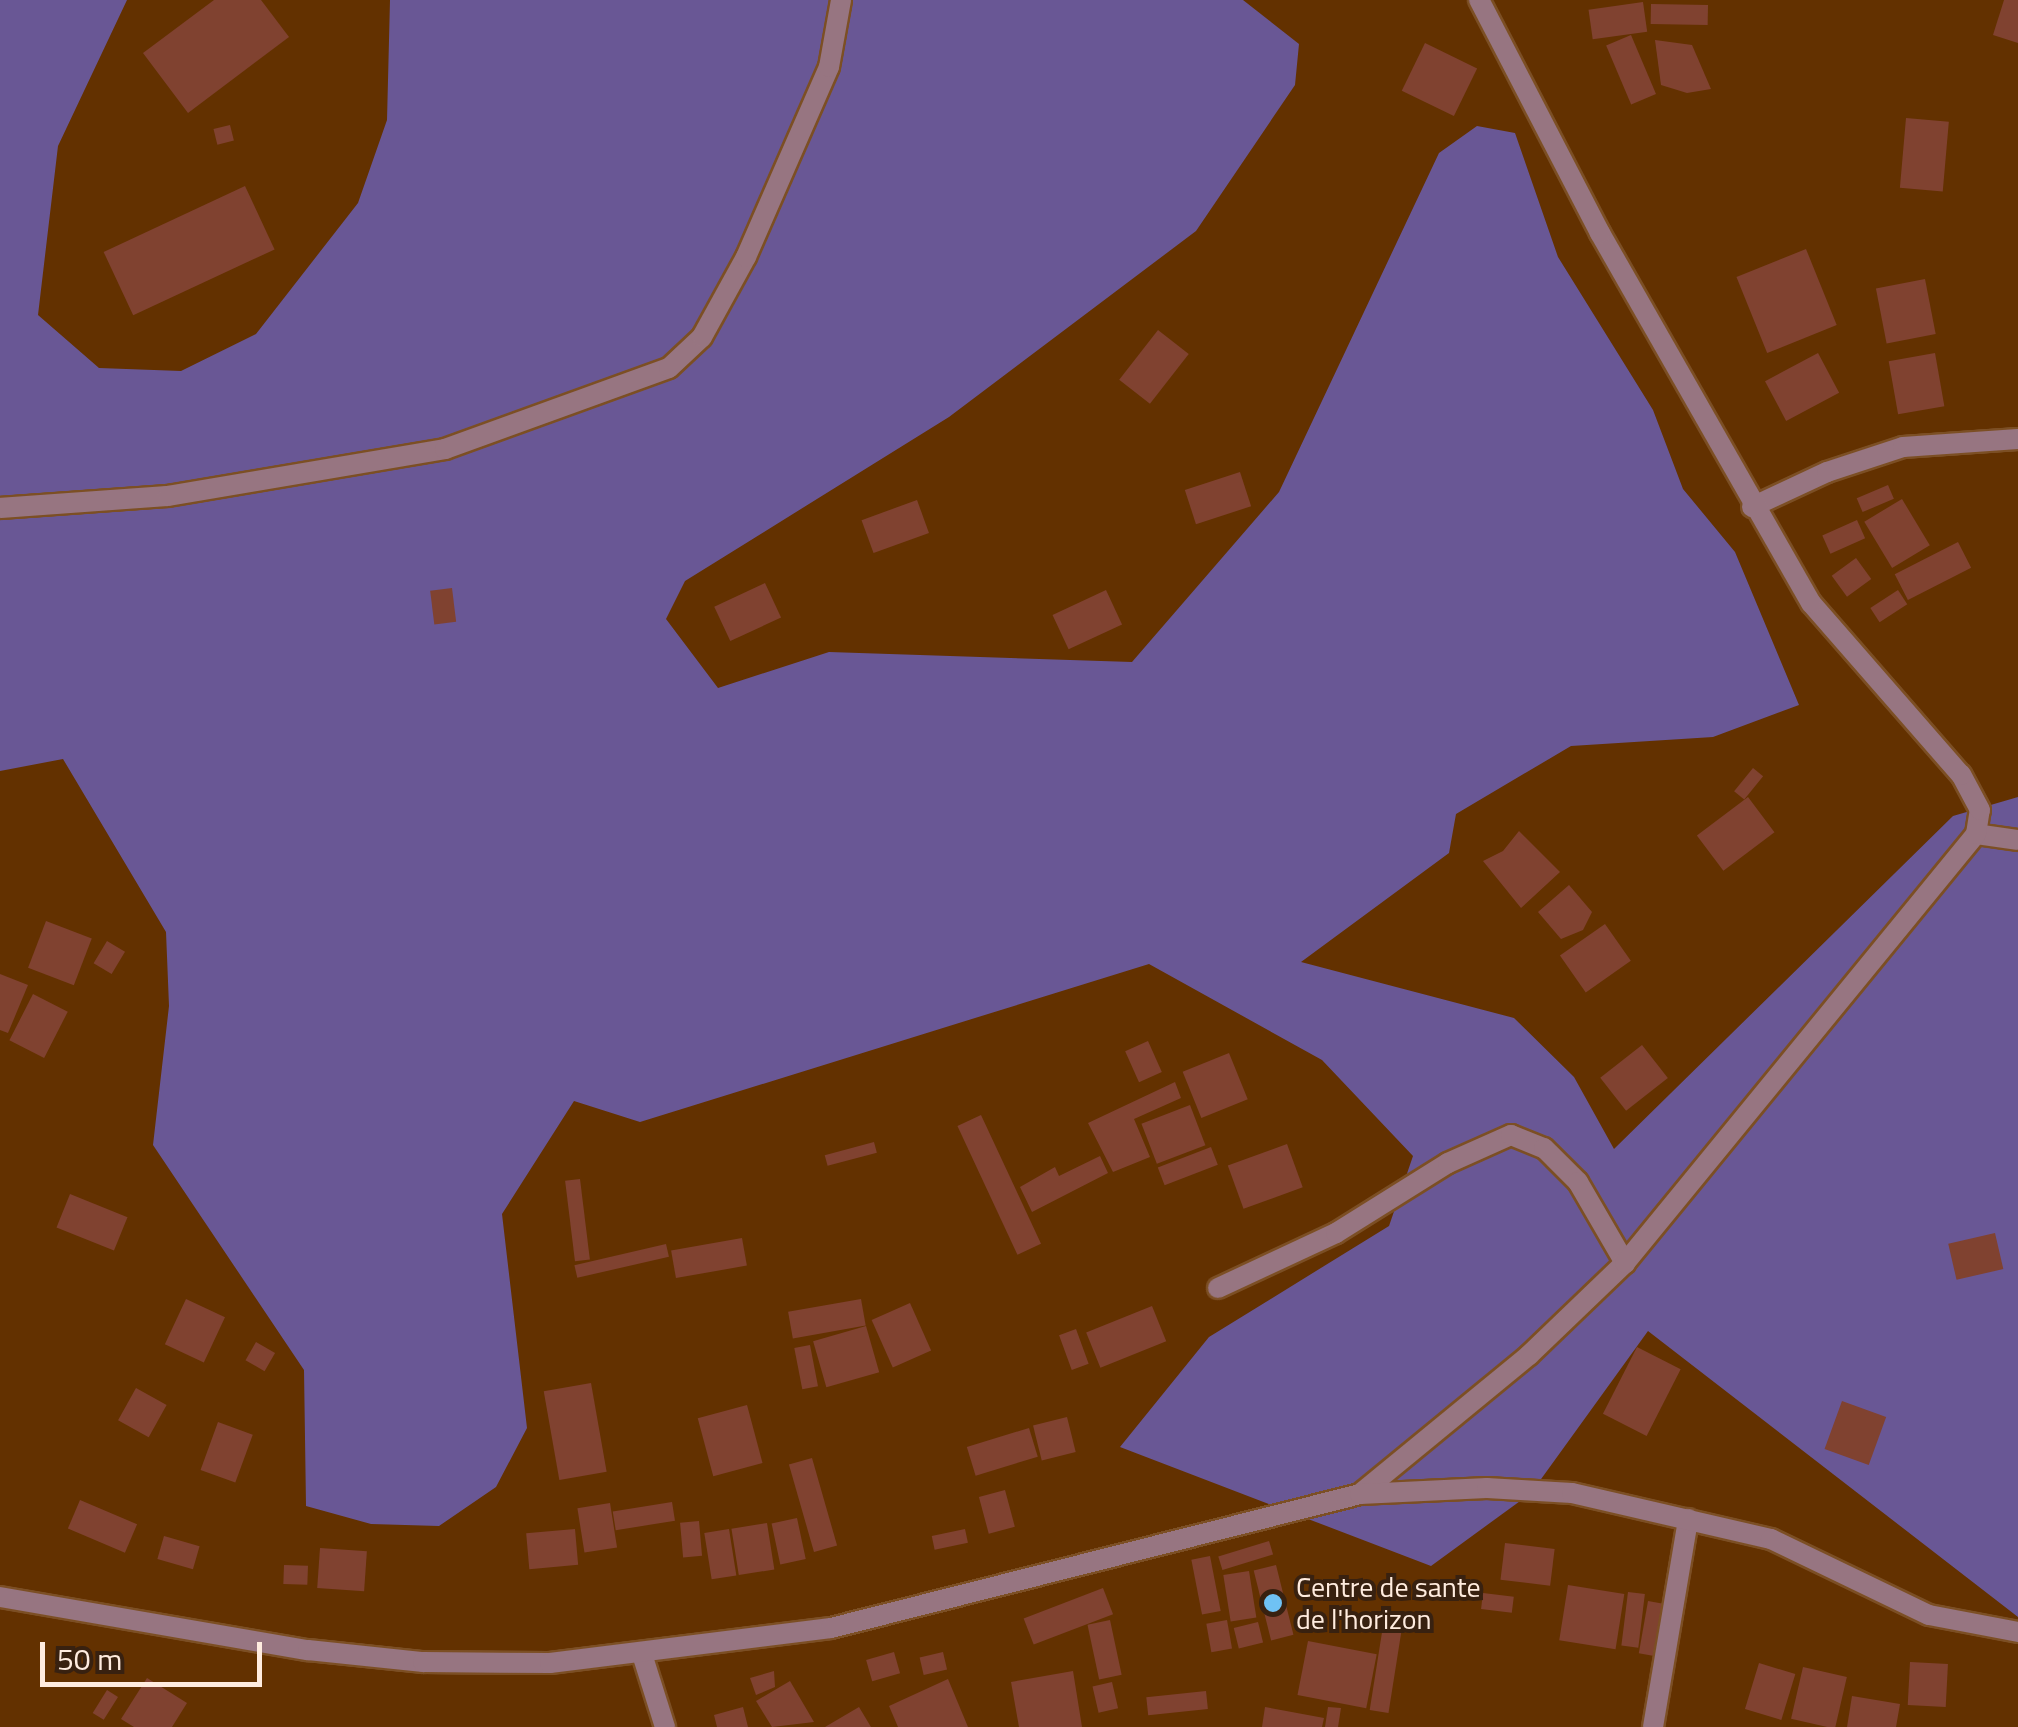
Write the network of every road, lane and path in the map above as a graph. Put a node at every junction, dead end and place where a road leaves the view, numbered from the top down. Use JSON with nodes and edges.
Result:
{"nodes":[{"id":1,"x":841,"y":0,"type":"edge"},
{"id":2,"x":1479,"y":0,"type":"edge"},
{"id":3,"x":2018,"y":439,"type":"edge"},
{"id":4,"x":0,"y":508,"type":"edge"},
{"id":5,"x":1752,"y":508,"type":"junction"},
{"id":6,"x":1976,"y":834,"type":"junction"},
{"id":7,"x":2018,"y":840,"type":"edge"},
{"id":8,"x":1625,"y":1263,"type":"junction"},
{"id":9,"x":1218,"y":1288,"type":"dead end"},
{"id":10,"x":1360,"y":1494,"type":"junction"},
{"id":11,"x":1688,"y":1519,"type":"junction"},
{"id":12,"x":0,"y":1597,"type":"edge"},
{"id":13,"x":2018,"y":1632,"type":"edge"},
{"id":14,"x":642,"y":1654,"type":"junction"},
{"id":15,"x":665,"y":1727,"type":"edge"},
{"id":16,"x":1653,"y":1727,"type":"edge"}],
"edges":[{"from":1,"to":4,"type":"street"},
{"from":2,"to":5,"type":"street"},
{"from":3,"to":5,"type":"street"},
{"from":5,"to":6,"type":"street"},
{"from":6,"to":7,"type":"street"},
{"from":6,"to":8,"type":"street"},
{"from":8,"to":9,"type":"street"},
{"from":8,"to":10,"type":"street"},
{"from":10,"to":11,"type":"street"},
{"from":10,"to":14,"type":"street"},
{"from":11,"to":13,"type":"street"},
{"from":11,"to":16,"type":"street"},
{"from":12,"to":14,"type":"street"},
{"from":14,"to":15,"type":"street"}]}
